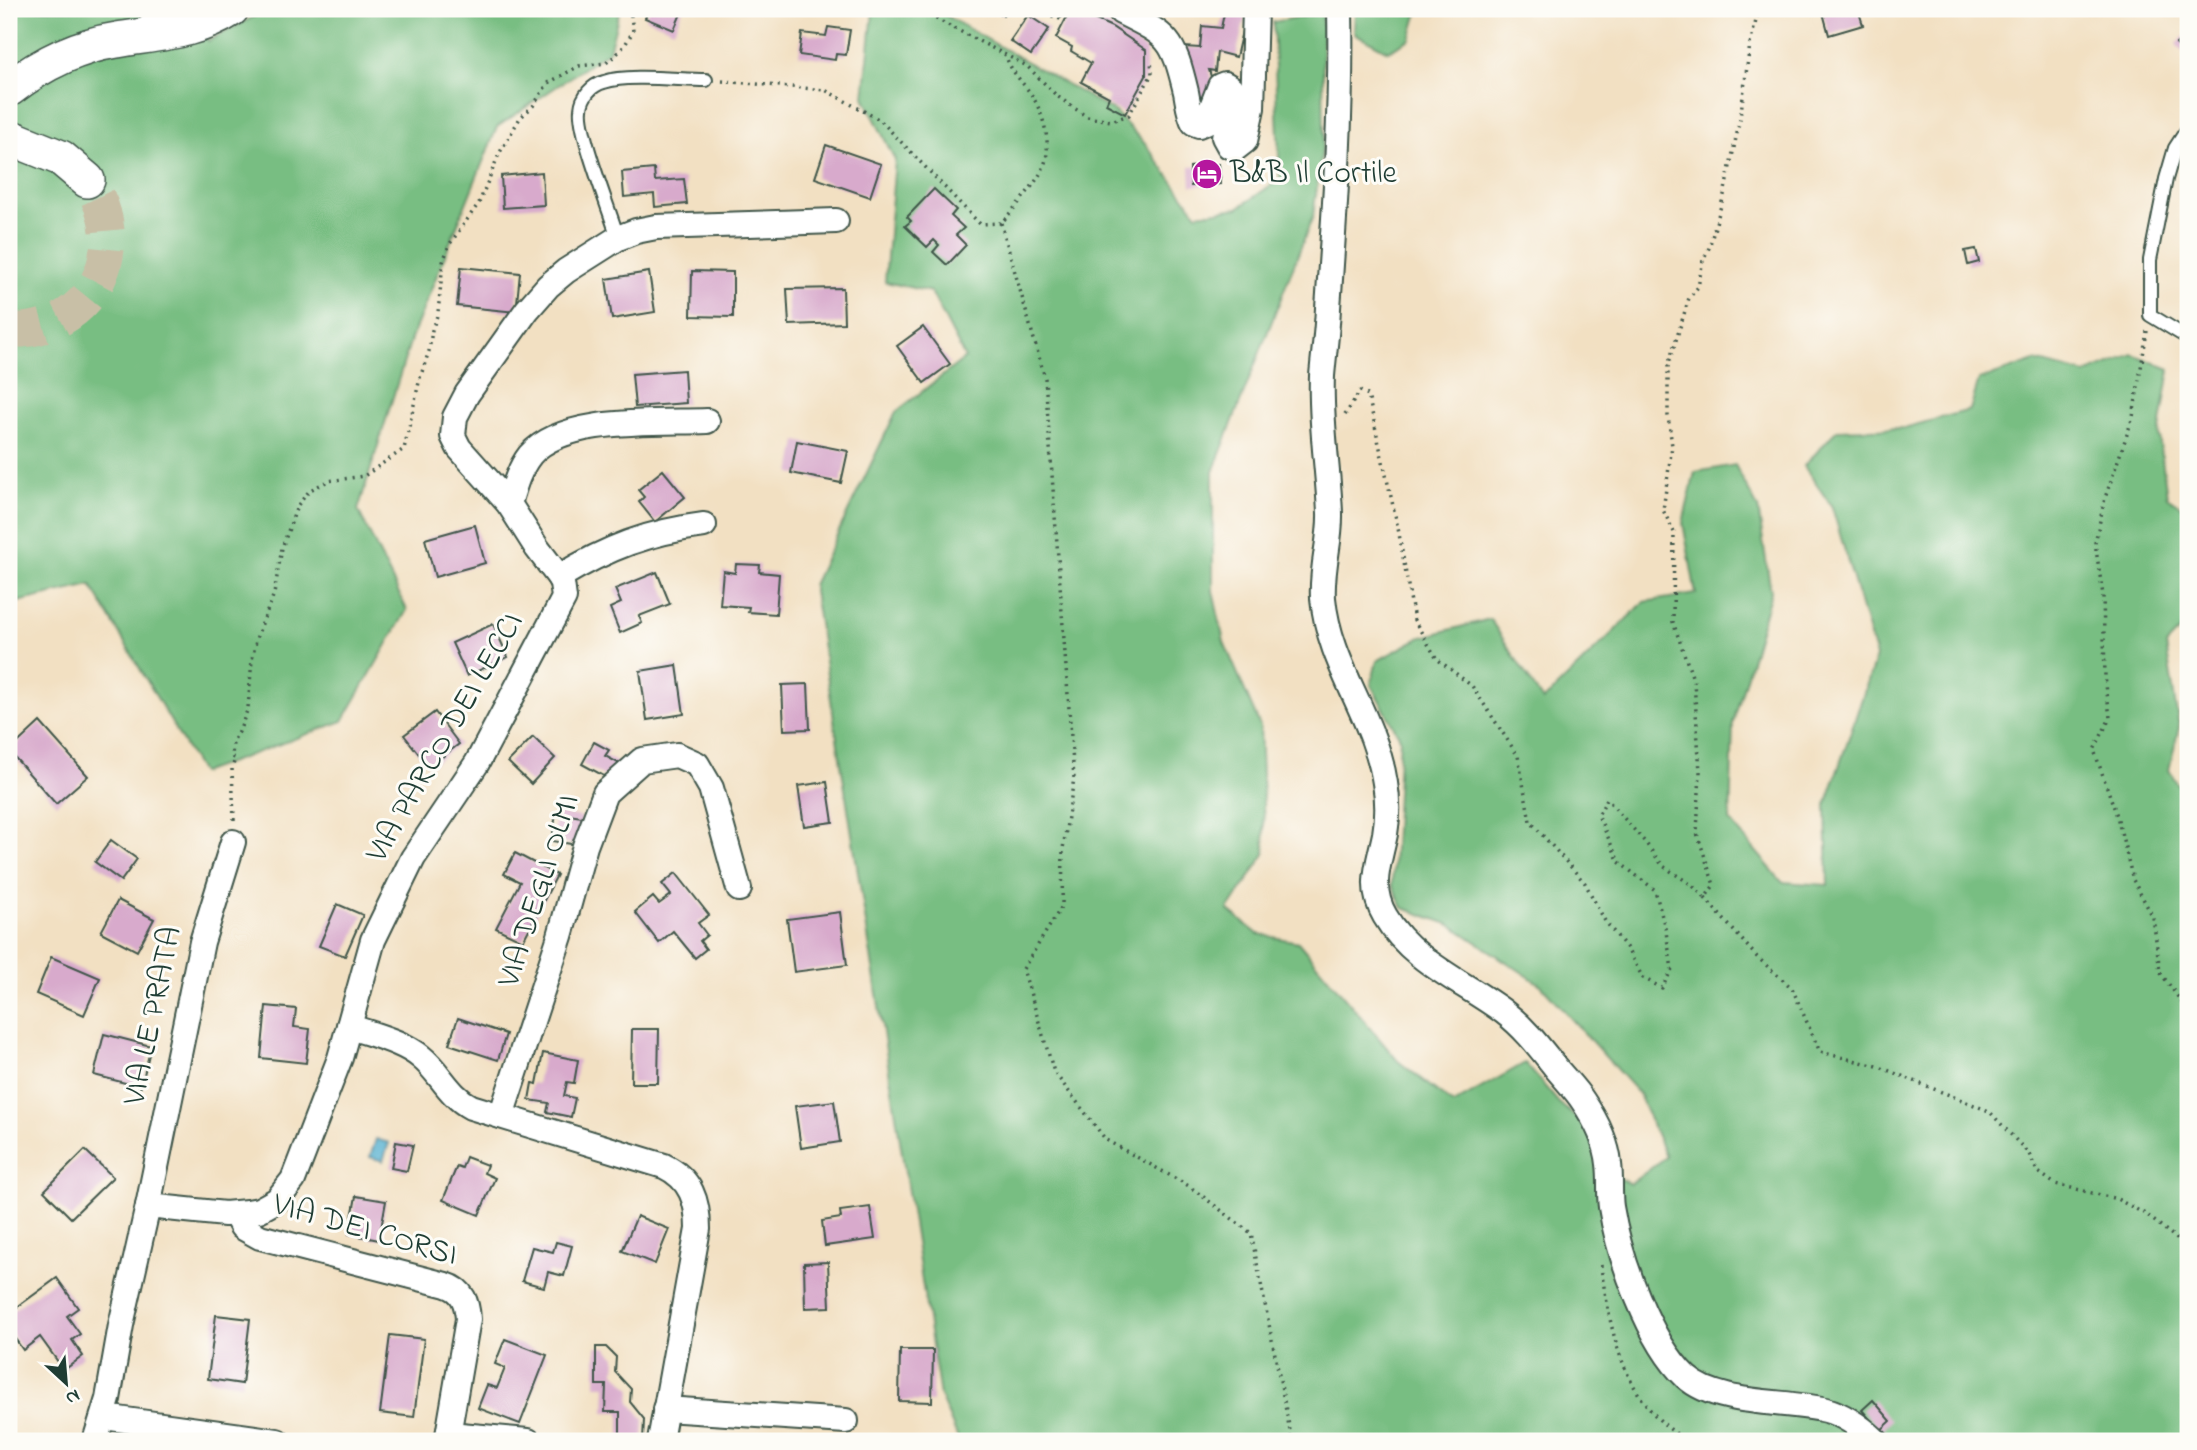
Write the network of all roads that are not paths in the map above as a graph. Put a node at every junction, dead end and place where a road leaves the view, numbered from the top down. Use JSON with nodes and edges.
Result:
{"nodes":[{"id":1,"x":166,"y":9,"type":"edge"},
{"id":2,"x":232,"y":9,"type":"edge"},
{"id":3,"x":1255,"y":9,"type":"edge"},
{"id":4,"x":1340,"y":9,"type":"edge"},
{"id":5,"x":1121,"y":12,"type":"dead end"},
{"id":6,"x":141,"y":36,"type":"junction"},
{"id":7,"x":706,"y":80,"type":"road end"},
{"id":8,"x":9,"y":89,"type":"edge"},
{"id":9,"x":2188,"y":128,"type":"edge"},
{"id":10,"x":9,"y":138,"type":"edge"},
{"id":11,"x":82,"y":175,"type":"tunnel mouth"},
{"id":12,"x":836,"y":221,"type":"dead end"},
{"id":13,"x":618,"y":238,"type":"junction"},
{"id":14,"x":2188,"y":338,"type":"edge"},
{"id":15,"x":707,"y":421,"type":"dead end"},
{"id":16,"x":509,"y":504,"type":"junction"},
{"id":17,"x":704,"y":525,"type":"dead end"},
{"id":18,"x":559,"y":577,"type":"junction"},
{"id":19,"x":233,"y":842,"type":"road end"},
{"id":20,"x":739,"y":889,"type":"dead end"},
{"id":21,"x":349,"y":1027,"type":"junction"},
{"id":22,"x":500,"y":1116,"type":"junction"},
{"id":23,"x":148,"y":1206,"type":"junction"},
{"id":24,"x":235,"y":1214,"type":"junction"},
{"id":25,"x":665,"y":1409,"type":"junction"},
{"id":26,"x":104,"y":1417,"type":"junction"},
{"id":27,"x":846,"y":1421,"type":"dead end"},
{"id":28,"x":448,"y":1438,"type":"edge"},
{"id":29,"x":95,"y":1441,"type":"edge"},
{"id":30,"x":277,"y":1441,"type":"edge"},
{"id":31,"x":528,"y":1441,"type":"edge"},
{"id":32,"x":660,"y":1441,"type":"edge"},
{"id":33,"x":1877,"y":1441,"type":"edge"}],
"edges":[{"from":1,"to":6,"type":"street"},
{"from":2,"to":6,"type":"main road"},
{"from":3,"to":5,"type":"street"},
{"from":4,"to":33,"type":"street"},
{"from":6,"to":8,"type":"main road"},
{"from":7,"to":13,"type":"lane"},
{"from":9,"to":14,"type":"lane"},
{"from":10,"to":11,"type":"main road"},
{"from":12,"to":13,"type":"street"},
{"from":13,"to":16,"type":"street"},
{"from":15,"to":16,"type":"street"},
{"from":16,"to":18,"type":"street"},
{"from":17,"to":18,"type":"street"},
{"from":18,"to":21,"type":"street","name":"VIA PARCO DEI LECCI"},
{"from":19,"to":23,"type":"street","name":"VIA LE PRATA"},
{"from":20,"to":22,"type":"street","name":"VIA DEGLI OLMI"},
{"from":21,"to":22,"type":"street"},
{"from":21,"to":24,"type":"street","name":"VIA PARCO DEI LECCI"},
{"from":22,"to":25,"type":"street"},
{"from":23,"to":24,"type":"street","name":"VIA PARCO DEI LECCI"},
{"from":23,"to":26,"type":"street"},
{"from":24,"to":28,"type":"street","name":"VIA DEI CORSI"},
{"from":25,"to":27,"type":"street"},
{"from":25,"to":32,"type":"street"},
{"from":26,"to":29,"type":"street"},
{"from":26,"to":30,"type":"street"},
{"from":28,"to":31,"type":"street"}]}
